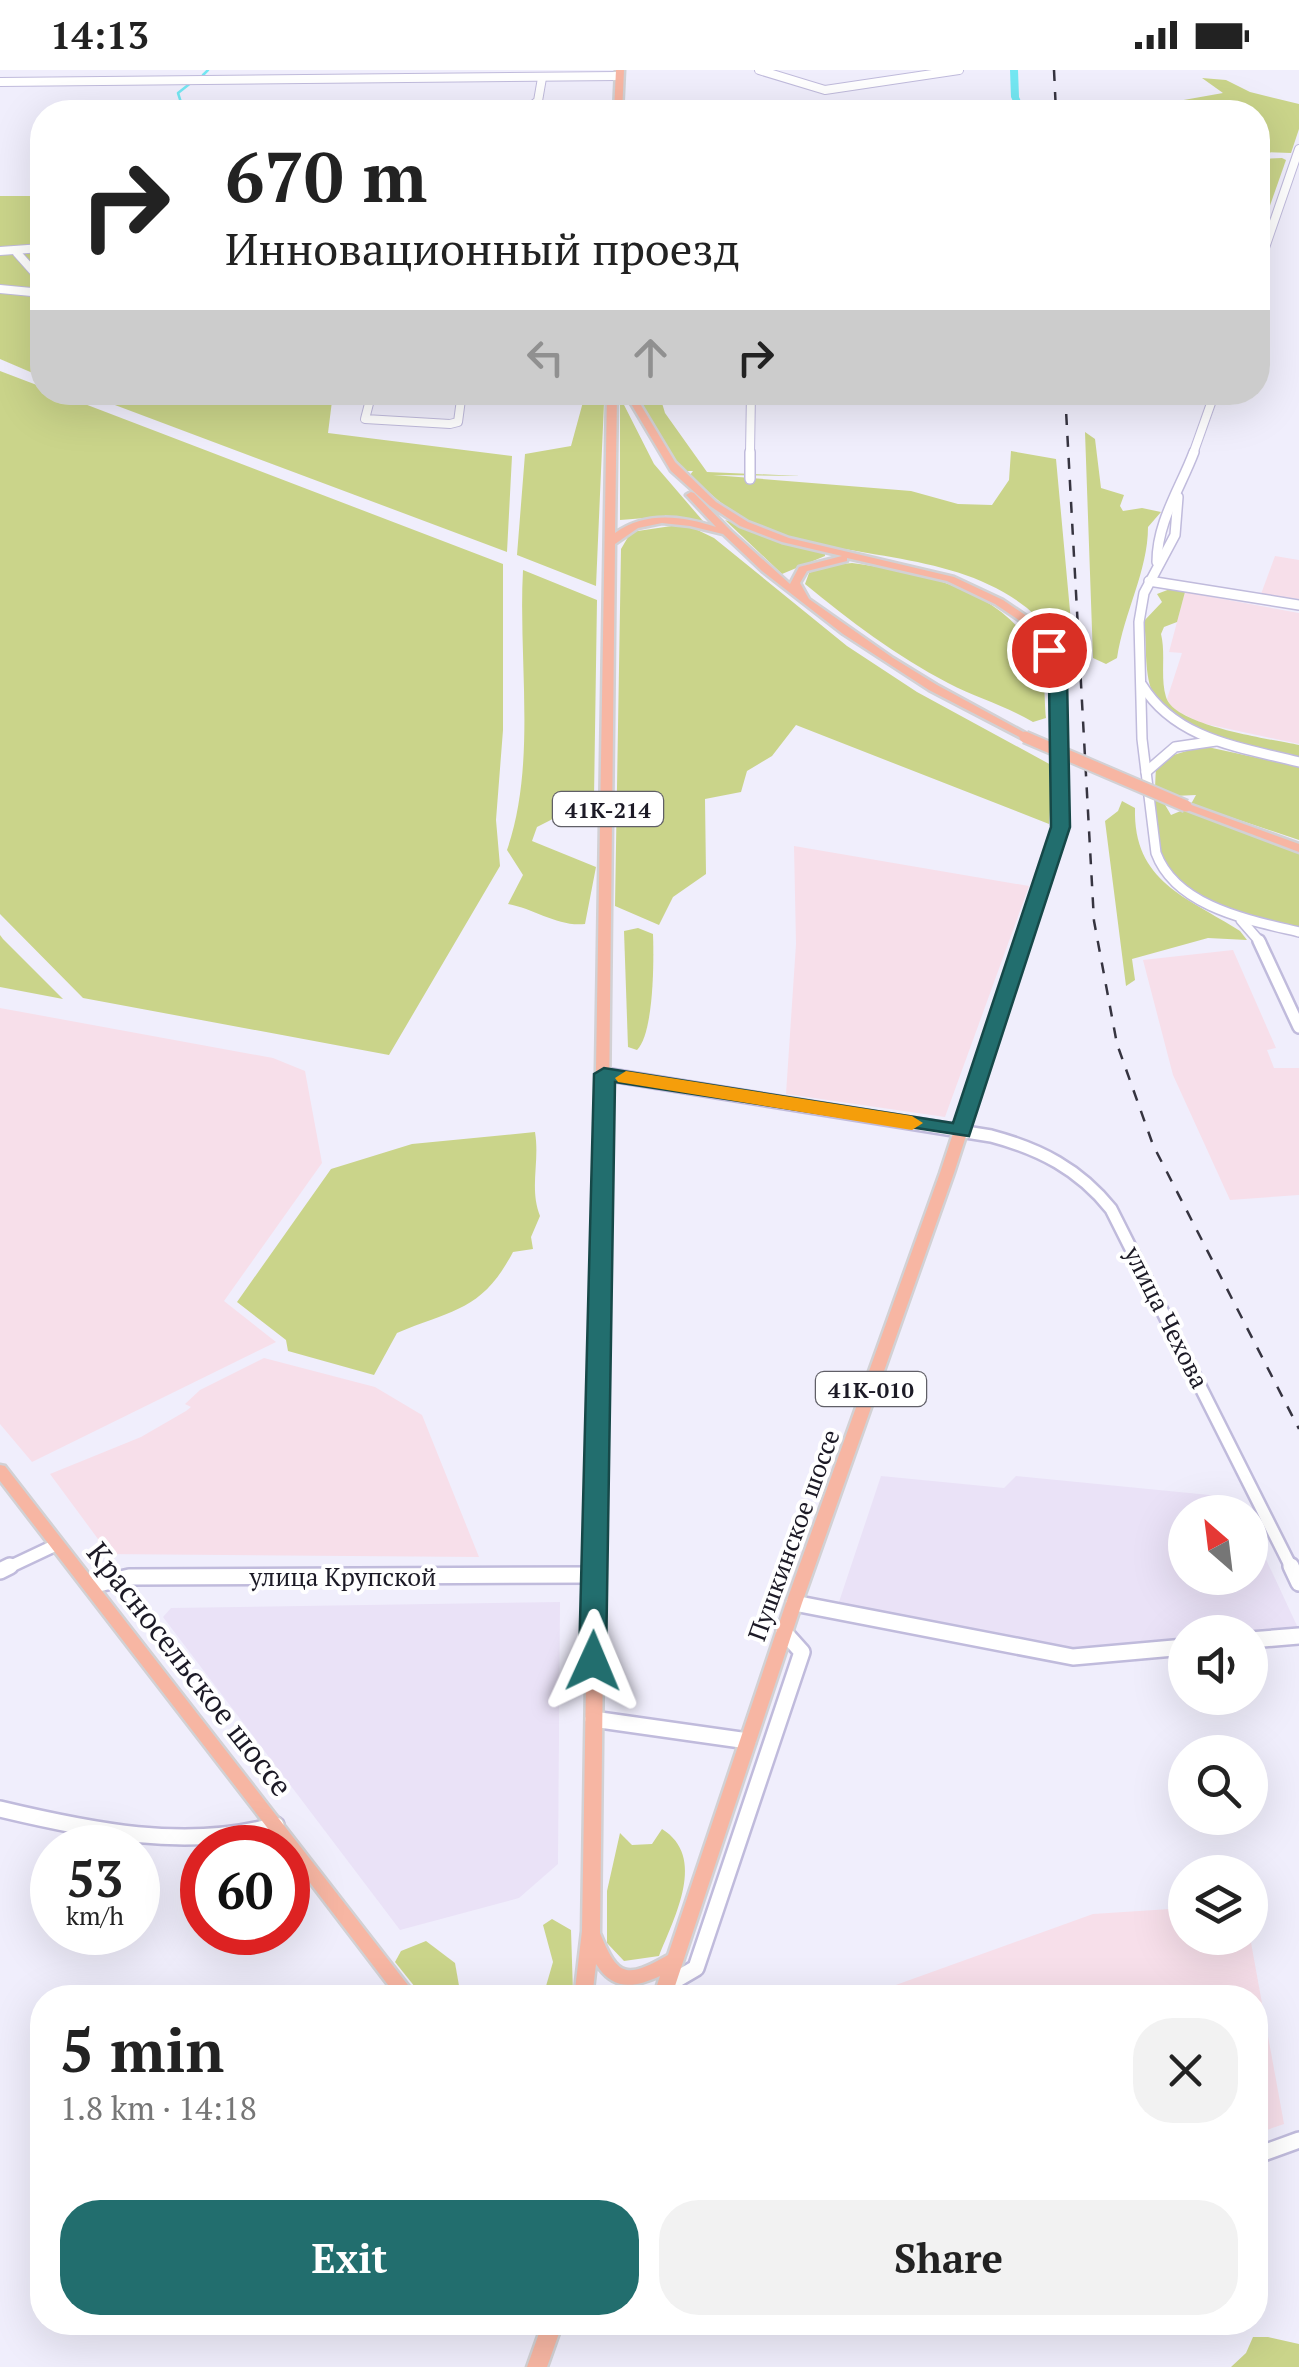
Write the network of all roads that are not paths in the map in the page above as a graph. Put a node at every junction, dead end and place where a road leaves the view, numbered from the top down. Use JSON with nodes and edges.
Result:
{"nodes":[{"id":1,"x":759,"y":70,"type":"edge"},
{"id":2,"x":960,"y":70,"type":"edge"},
{"id":3,"x":619,"y":73,"type":"edge"},
{"id":4,"x":542,"y":78,"type":"junction"},
{"id":5,"x":0,"y":82,"type":"edge"},
{"id":6,"x":538,"y":100,"type":"edge"},
{"id":7,"x":618,"y":100,"type":"edge"},
{"id":8,"x":1299,"y":150,"type":"edge"},
{"id":9,"x":1270,"y":233,"type":"edge"},
{"id":10,"x":30,"y":250,"type":"edge"},
{"id":11,"x":0,"y":251,"type":"edge"},
{"id":12,"x":17,"y":252,"type":"junction"},
{"id":13,"x":30,"y":267,"type":"edge"},
{"id":14,"x":0,"y":289,"type":"edge"},
{"id":15,"x":30,"y":292,"type":"edge"},
{"id":16,"x":368,"y":405,"type":"edge"},
{"id":17,"x":460,"y":405,"type":"edge"},
{"id":18,"x":612,"y":405,"type":"edge"},
{"id":19,"x":636,"y":405,"type":"edge"},
{"id":20,"x":751,"y":405,"type":"edge"},
{"id":21,"x":1210,"y":405,"type":"edge"},
{"id":22,"x":671,"y":464,"type":"junction"},
{"id":23,"x":750,"y":479,"type":"dead end"},
{"id":24,"x":1178,"y":497,"type":"junction"},
{"id":25,"x":1160,"y":526,"type":"junction"},
{"id":26,"x":1176,"y":528,"type":"junction"},
{"id":27,"x":724,"y":534,"type":"junction"},
{"id":28,"x":1156,"y":540,"type":"junction"},
{"id":29,"x":1172,"y":542,"type":"junction"},
{"id":30,"x":610,"y":543,"type":"junction"},
{"id":31,"x":874,"y":560,"type":"junction"},
{"id":32,"x":1157,"y":562,"type":"junction"},
{"id":33,"x":1149,"y":582,"type":"junction"},
{"id":34,"x":806,"y":604,"type":"junction"},
{"id":35,"x":1299,"y":605,"type":"edge"},
{"id":36,"x":1140,"y":682,"type":"junction"},
{"id":37,"x":1221,"y":740,"type":"junction"},
{"id":38,"x":1299,"y":762,"type":"edge"},
{"id":39,"x":1146,"y":772,"type":"junction"},
{"id":40,"x":1299,"y":848,"type":"edge"},
{"id":41,"x":1234,"y":914,"type":"junction"},
{"id":42,"x":1299,"y":932,"type":"edge"},
{"id":43,"x":1262,"y":945,"type":"junction"},
{"id":44,"x":1299,"y":1027,"type":"edge"},
{"id":45,"x":604,"y":1074,"type":"junction"},
{"id":46,"x":961,"y":1131,"type":"junction"},
{"id":47,"x":0,"y":1470,"type":"edge"},
{"id":48,"x":58,"y":1544,"type":"junction"},
{"id":49,"x":0,"y":1571,"type":"edge"},
{"id":50,"x":594,"y":1575,"type":"junction"},
{"id":51,"x":1299,"y":1583,"type":"edge"},
{"id":52,"x":94,"y":1586,"type":"junction"},
{"id":53,"x":794,"y":1603,"type":"junction"},
{"id":54,"x":784,"y":1632,"type":"junction"},
{"id":55,"x":1299,"y":1636,"type":"edge"},
{"id":56,"x":1268,"y":1639,"type":"edge"},
{"id":57,"x":1168,"y":1648,"type":"edge"},
{"id":58,"x":592,"y":1719,"type":"junction"},
{"id":59,"x":748,"y":1742,"type":"junction"},
{"id":60,"x":0,"y":1810,"type":"edge"},
{"id":61,"x":276,"y":1824,"type":"junction"},
{"id":62,"x":591,"y":1930,"type":"junction"},
{"id":63,"x":676,"y":1959,"type":"junction"},
{"id":64,"x":400,"y":1985,"type":"edge"},
{"id":65,"x":585,"y":1985,"type":"edge"},
{"id":66,"x":666,"y":1985,"type":"edge"},
{"id":67,"x":672,"y":1985,"type":"edge"},
{"id":68,"x":1299,"y":2140,"type":"edge"},
{"id":69,"x":1268,"y":2151,"type":"edge"},
{"id":70,"x":548,"y":2335,"type":"edge"},
{"id":71,"x":536,"y":2367,"type":"edge"}],
"edges":[{"from":1,"to":2,"type":"street"},
{"from":3,"to":4,"type":"street"},
{"from":3,"to":7,"type":"main road"},
{"from":4,"to":5,"type":"street"},
{"from":4,"to":6,"type":"street"},
{"from":8,"to":9,"type":"street"},
{"from":10,"to":12,"type":"street"},
{"from":11,"to":12,"type":"street"},
{"from":12,"to":13,"type":"street"},
{"from":14,"to":15,"type":"street"},
{"from":16,"to":17,"type":"street"},
{"from":18,"to":30,"type":"main road","number":"41К-214"},
{"from":19,"to":22,"type":"main road"},
{"from":20,"to":23,"type":"street"},
{"from":21,"to":24,"type":"street"},
{"from":22,"to":27,"type":"main road"},
{"from":22,"to":31,"type":"main road"},
{"from":24,"to":25,"type":"street"},
{"from":24,"to":26,"type":"street"},
{"from":25,"to":26,"type":"street"},
{"from":25,"to":28,"type":"street"},
{"from":26,"to":29,"type":"street"},
{"from":27,"to":30,"type":"main road"},
{"from":27,"to":34,"type":"main road"},
{"from":28,"to":29,"type":"street"},
{"from":28,"to":32,"type":"street"},
{"from":29,"to":32,"type":"street"},
{"from":30,"to":45,"type":"main road","number":"41К-214"},
{"from":31,"to":34,"type":"main road"},
{"from":31,"to":46,"type":"main road","name":"Пушкинское шоссе","number":"41К-010"},
{"from":32,"to":33,"type":"street"},
{"from":33,"to":35,"type":"street"},
{"from":33,"to":36,"type":"street"},
{"from":34,"to":40,"type":"main road","bridge":true},
{"from":36,"to":37,"type":"street"},
{"from":36,"to":39,"type":"street"},
{"from":37,"to":38,"type":"street"},
{"from":37,"to":39,"type":"street"},
{"from":39,"to":41,"type":"street"},
{"from":41,"to":42,"type":"street"},
{"from":41,"to":43,"type":"street"},
{"from":42,"to":43,"type":"street"},
{"from":43,"to":44,"type":"street"},
{"from":45,"to":46,"type":"street","name":"улица Чехова"},
{"from":45,"to":50,"type":"main road","number":"41К-214"},
{"from":46,"to":51,"type":"street","name":"улица Чехова"},
{"from":46,"to":53,"type":"main road","name":"Пушкинское шоссе","number":"41К-010"},
{"from":47,"to":48,"type":"main road","name":"Красносельское шоссе"},
{"from":48,"to":49,"type":"street"},
{"from":48,"to":52,"type":"main road","name":"Красносельское шоссе"},
{"from":50,"to":52,"type":"street","name":"улица Крупской"},
{"from":50,"to":58,"type":"main road","number":"41К-214"},
{"from":52,"to":61,"type":"main road","name":"Красносельское шоссе"},
{"from":53,"to":54,"type":"main road","name":"Пушкинское шоссе","number":"41К-010"},
{"from":53,"to":57,"type":"street"},
{"from":54,"to":59,"type":"main road","name":"Пушкинское шоссе","number":"41К-010"},
{"from":54,"to":67,"type":"street"},
{"from":55,"to":56,"type":"street"},
{"from":58,"to":59,"type":"street"},
{"from":58,"to":62,"type":"main road","number":"41К-214"},
{"from":59,"to":63,"type":"main road","name":"Пушкинское шоссе","number":"41К-010"},
{"from":60,"to":61,"type":"street"},
{"from":61,"to":64,"type":"main road","name":"Красносельское шоссе"},
{"from":62,"to":63,"type":"main road"},
{"from":62,"to":65,"type":"main road","number":"41К-214"},
{"from":63,"to":66,"type":"main road","name":"Пушкинское шоссе","number":"41К-010"},
{"from":68,"to":69,"type":"street"},
{"from":70,"to":71,"type":"main road"}]}
